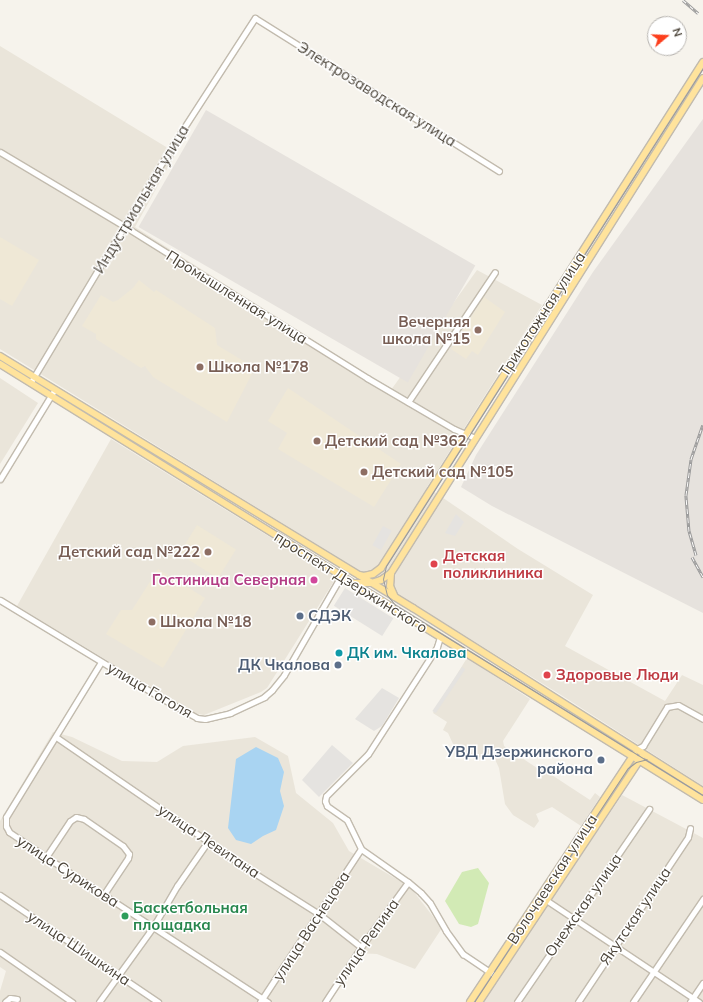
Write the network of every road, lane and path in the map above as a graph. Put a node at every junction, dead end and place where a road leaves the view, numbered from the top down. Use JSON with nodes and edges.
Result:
{"nodes":[{"id":1,"x":254,"y":18,"type":"joint"},
{"id":2,"x":703,"y":62,"type":"edge"},
{"id":3,"x":703,"y":78,"type":"edge"},
{"id":4,"x":0,"y":152,"type":"edge"},
{"id":5,"x":499,"y":171,"type":"dead end"},
{"id":6,"x":124,"y":226,"type":"junction"},
{"id":7,"x":495,"y":272,"type":"dead end"},
{"id":8,"x":0,"y":356,"type":"edge"},
{"id":9,"x":0,"y":364,"type":"edge"},
{"id":10,"x":34,"y":376,"type":"junction"},
{"id":11,"x":30,"y":383,"type":"junction"},
{"id":12,"x":55,"y":389,"type":"junction"},
{"id":13,"x":51,"y":396,"type":"junction"},
{"id":14,"x":408,"y":402,"type":"junction"},
{"id":15,"x":465,"y":435,"type":"junction"},
{"id":16,"x":475,"y":438,"type":"junction"},
{"id":17,"x":0,"y":479,"type":"edge"},
{"id":18,"x":381,"y":568,"type":"junction"},
{"id":19,"x":391,"y":573,"type":"junction"},
{"id":20,"x":356,"y":574,"type":"junction"},
{"id":21,"x":341,"y":576,"type":"junction"},
{"id":22,"x":381,"y":580,"type":"junction"},
{"id":23,"x":352,"y":582,"type":"junction"},
{"id":24,"x":371,"y":583,"type":"junction"},
{"id":25,"x":382,"y":590,"type":"junction"},
{"id":26,"x":396,"y":598,"type":"junction"},
{"id":27,"x":0,"y":600,"type":"edge"},
{"id":28,"x":393,"y":608,"type":"junction"},
{"id":29,"x":440,"y":637,"type":"junction"},
{"id":30,"x":102,"y":662,"type":"junction"},
{"id":31,"x":703,"y":719,"type":"edge"},
{"id":32,"x":56,"y":737,"type":"junction"},
{"id":33,"x":643,"y":746,"type":"junction"},
{"id":34,"x":637,"y":749,"type":"junction"},
{"id":35,"x":644,"y":753,"type":"junction"},
{"id":36,"x":633,"y":756,"type":"junction"},
{"id":37,"x":639,"y":760,"type":"junction"},
{"id":38,"x":703,"y":791,"type":"edge"},
{"id":39,"x":703,"y":800,"type":"edge"},
{"id":40,"x":649,"y":809,"type":"dead end"},
{"id":41,"x":690,"y":828,"type":"dead end"},
{"id":42,"x":208,"y":841,"type":"junction"},
{"id":43,"x":361,"y":849,"type":"junction"},
{"id":44,"x":46,"y":857,"type":"junction"},
{"id":45,"x":408,"y":882,"type":"junction"},
{"id":46,"x":104,"y":894,"type":"junction"},
{"id":47,"x":0,"y":895,"type":"edge"},
{"id":48,"x":540,"y":896,"type":"junction"},
{"id":49,"x":703,"y":899,"type":"edge"},
{"id":50,"x":547,"y":900,"type":"junction"},
{"id":51,"x":319,"y":914,"type":"junction"},
{"id":52,"x":573,"y":918,"type":"junction"},
{"id":53,"x":153,"y":927,"type":"junction"},
{"id":54,"x":615,"y":946,"type":"junction"},
{"id":55,"x":361,"y":947,"type":"junction"},
{"id":56,"x":0,"y":952,"type":"edge"},
{"id":57,"x":654,"y":972,"type":"junction"},
{"id":58,"x":490,"y":973,"type":"junction"},
{"id":59,"x":119,"y":975,"type":"junction"},
{"id":60,"x":497,"y":977,"type":"junction"},
{"id":61,"x":703,"y":983,"type":"edge"},
{"id":62,"x":17,"y":1000,"type":"dead end"},
{"id":63,"x":262,"y":1000,"type":"edge"},
{"id":64,"x":692,"y":1000,"type":"edge"},
{"id":65,"x":5,"y":1002,"type":"edge"},
{"id":66,"x":72,"y":1002,"type":"edge"},
{"id":67,"x":100,"y":1002,"type":"edge"},
{"id":68,"x":158,"y":1002,"type":"edge"},
{"id":69,"x":268,"y":1002,"type":"edge"},
{"id":70,"x":325,"y":1002,"type":"edge"},
{"id":71,"x":470,"y":1002,"type":"edge"},
{"id":72,"x":479,"y":1002,"type":"edge"},
{"id":73,"x":517,"y":1002,"type":"edge"},
{"id":74,"x":578,"y":1002,"type":"edge"},
{"id":75,"x":634,"y":1002,"type":"edge"},
{"id":76,"x":699,"y":1002,"type":"edge"}],
"edges":[{"from":1,"to":5,"type":"street","name":"Электрозаводская улица"},
{"from":1,"to":6,"type":"street","name":"Индустриальная улица"},
{"from":2,"to":15,"type":"main road","name":"Трикотажная улица"},
{"from":3,"to":16,"type":"main road","name":"Трикотажная улица"},
{"from":4,"to":6,"type":"street","name":"Промышленная улица"},
{"from":6,"to":10,"type":"street","name":"Индустриальная улица"},
{"from":6,"to":14,"type":"street","name":"Промышленная улица"},
{"from":7,"to":14,"type":"street"},
{"from":8,"to":10,"type":"main road","name":"проспект Дзержинского"},
{"from":9,"to":11,"type":"main road","name":"проспект Дзержинского"},
{"from":10,"to":11,"type":"street","name":"Индустриальная улица"},
{"from":10,"to":12,"type":"main road","name":"проспект Дзержинского"},
{"from":11,"to":13,"type":"main road","name":"проспект Дзержинского"},
{"from":12,"to":13,"type":"street"},
{"from":12,"to":20,"type":"main road","name":"проспект Дзержинского"},
{"from":13,"to":17,"type":"street"},
{"from":13,"to":21,"type":"main road","name":"проспект Дзержинского"},
{"from":14,"to":15,"type":"street","name":"Промышленная улица"},
{"from":15,"to":16,"type":"street","name":"Промышленная улица"},
{"from":15,"to":18,"type":"main road","name":"Трикотажная улица"},
{"from":16,"to":19,"type":"main road","name":"Трикотажная улица"},
{"from":18,"to":20,"type":"main road"},
{"from":18,"to":22,"type":"main road"},
{"from":19,"to":22,"type":"main road"},
{"from":19,"to":26,"type":"main road"},
{"from":20,"to":24,"type":"main road","name":"проспект Дзержинского"},
{"from":21,"to":23,"type":"main road","name":"проспект Дзержинского"},
{"from":21,"to":30,"type":"street","name":"улица Гоголя"},
{"from":22,"to":24,"type":"main road"},
{"from":22,"to":25,"type":"main road"},
{"from":23,"to":24,"type":"main road"},
{"from":23,"to":28,"type":"main road","name":"проспект Дзержинского"},
{"from":24,"to":25,"type":"main road","name":"проспект Дзержинского"},
{"from":25,"to":26,"type":"main road","name":"проспект Дзержинского"},
{"from":25,"to":28,"type":"main road"},
{"from":26,"to":34,"type":"main road","name":"проспект Дзержинского"},
{"from":27,"to":30,"type":"street","name":"улица Гоголя"},
{"from":28,"to":29,"type":"main road","name":"проспект Дзержинского"},
{"from":29,"to":36,"type":"main road","name":"проспект Дзержинского"},
{"from":29,"to":43,"type":"street"},
{"from":30,"to":32,"type":"street"},
{"from":31,"to":33,"type":"street"},
{"from":32,"to":42,"type":"street","name":"улица Левитана"},
{"from":32,"to":44,"type":"street","name":"улица Сурикова"},
{"from":33,"to":34,"type":"street"},
{"from":33,"to":35,"type":"street"},
{"from":34,"to":35,"type":"main road","name":"проспект Дзержинского"},
{"from":34,"to":36,"type":"main road","name":"Волочаевская улица"},
{"from":35,"to":37,"type":"main road","name":"Волочаевская улица"},
{"from":35,"to":38,"type":"main road","name":"проспект Дзержинского"},
{"from":36,"to":37,"type":"main road","name":"проспект Дзержинского"},
{"from":36,"to":48,"type":"main road","name":"Волочаевская улица"},
{"from":37,"to":39,"type":"main road","name":"проспект Дзержинского"},
{"from":37,"to":50,"type":"main road","name":"Волочаевская улица"},
{"from":40,"to":52,"type":"street","name":"Онежская улица"},
{"from":41,"to":54,"type":"street","name":"Якутская улица"},
{"from":42,"to":51,"type":"street","name":"улица Левитана"},
{"from":42,"to":53,"type":"street"},
{"from":43,"to":45,"type":"street"},
{"from":43,"to":51,"type":"street","name":"улица Васнецова"},
{"from":44,"to":46,"type":"street","name":"улица Сурикова"},
{"from":44,"to":46,"type":"street"},
{"from":45,"to":55,"type":"street","name":"улица Репина"},
{"from":45,"to":58,"type":"street"},
{"from":46,"to":53,"type":"street","name":"улица Сурикова"},
{"from":47,"to":59,"type":"street","name":"улица Шишкина"},
{"from":48,"to":50,"type":"street"},
{"from":48,"to":58,"type":"main road","name":"Волочаевская улица"},
{"from":49,"to":57,"type":"street"},
{"from":50,"to":52,"type":"street"},
{"from":50,"to":60,"type":"main road","name":"Волочаевская улица"},
{"from":51,"to":55,"type":"street","name":"улица Левитана"},
{"from":51,"to":63,"type":"street","name":"улица Васнецова"},
{"from":52,"to":54,"type":"street"},
{"from":52,"to":73,"type":"street","name":"Онежская улица"},
{"from":53,"to":59,"type":"street"},
{"from":53,"to":63,"type":"street","name":"улица Сурикова"},
{"from":54,"to":57,"type":"street"},
{"from":54,"to":74,"type":"street","name":"Якутская улица"},
{"from":55,"to":70,"type":"street","name":"улица Репина"},
{"from":56,"to":66,"type":"street"},
{"from":57,"to":64,"type":"street"},
{"from":57,"to":75,"type":"street"},
{"from":58,"to":60,"type":"street"},
{"from":58,"to":71,"type":"main road","name":"Волочаевская улица"},
{"from":59,"to":67,"type":"street"},
{"from":59,"to":68,"type":"street","name":"улица Шишкина"},
{"from":60,"to":72,"type":"main road","name":"Волочаевская улица"},
{"from":61,"to":64,"type":"street"},
{"from":62,"to":65,"type":"street"},
{"from":63,"to":69,"type":"street","name":"улица Сурикова"},
{"from":64,"to":76,"type":"street"}]}
